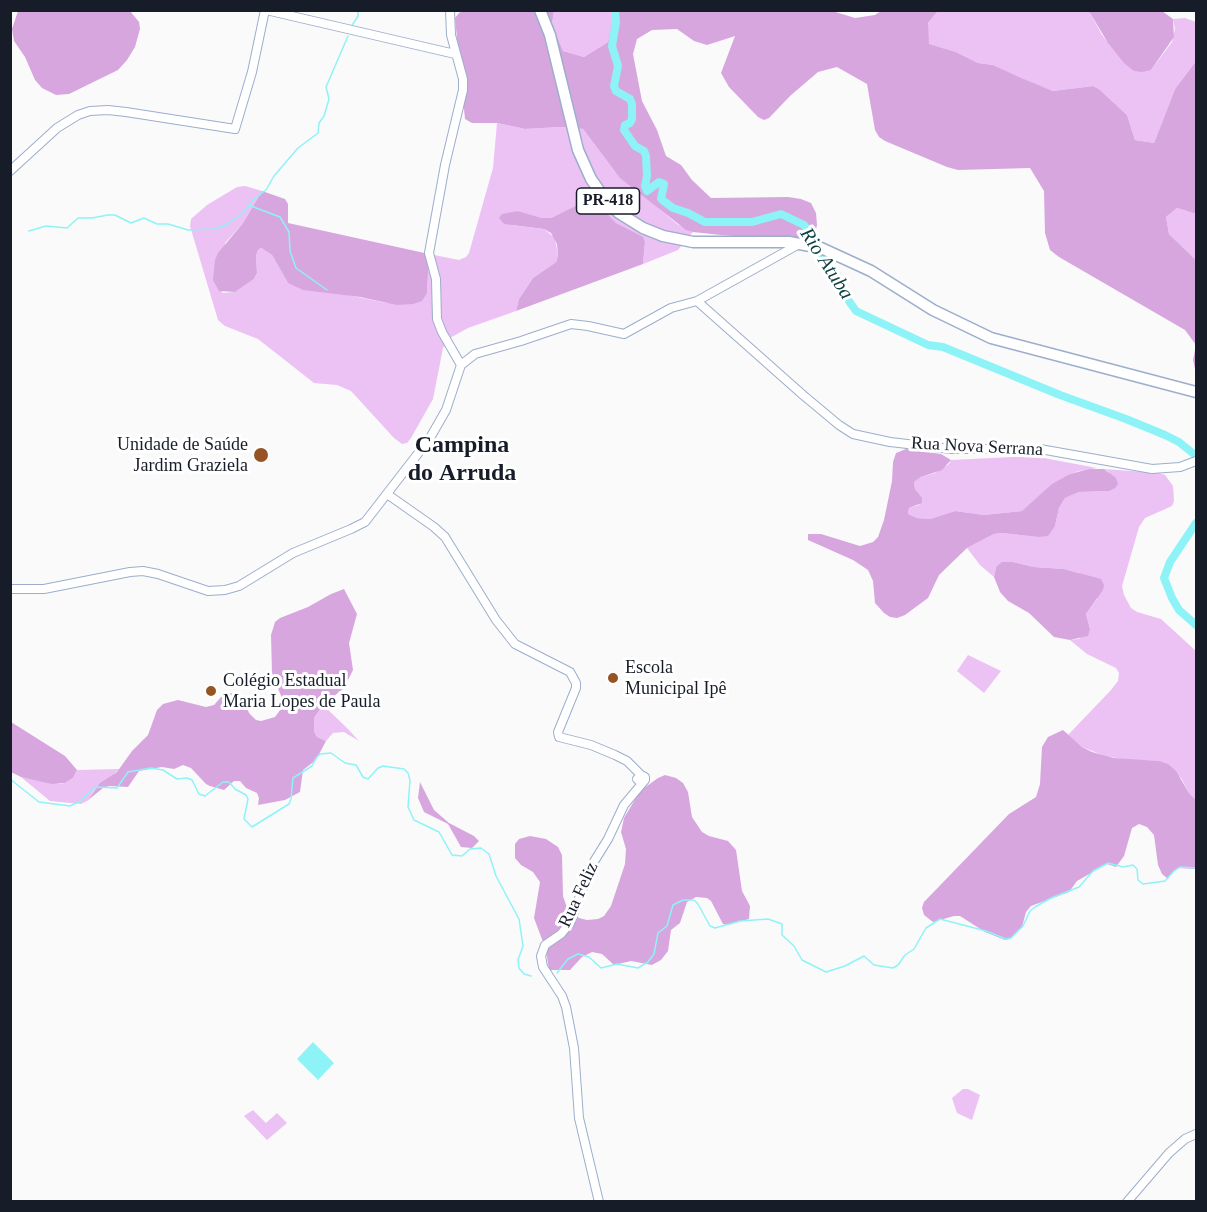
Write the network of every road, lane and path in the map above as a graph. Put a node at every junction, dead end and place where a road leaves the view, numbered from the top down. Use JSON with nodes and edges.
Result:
{"nodes":[{"id":1,"x":266,"y":10,"type":"edge"},
{"id":2,"x":450,"y":10,"type":"edge"},
{"id":3,"x":540,"y":10,"type":"edge"},
{"id":4,"x":455,"y":54,"type":"junction"},
{"id":5,"x":10,"y":171,"type":"edge"},
{"id":6,"x":810,"y":245,"type":"junction"},
{"id":7,"x":697,"y":301,"type":"junction"},
{"id":8,"x":461,"y":365,"type":"junction"},
{"id":9,"x":1197,"y":392,"type":"edge"},
{"id":10,"x":1197,"y":461,"type":"edge"},
{"id":11,"x":387,"y":494,"type":"junction"},
{"id":12,"x":10,"y":589,"type":"edge"},
{"id":13,"x":1197,"y":1134,"type":"edge"},
{"id":14,"x":599,"y":1202,"type":"edge"},
{"id":15,"x":1127,"y":1202,"type":"edge"}],
"edges":[{"from":1,"to":4,"type":"street"},
{"from":1,"to":5,"type":"street"},
{"from":2,"to":4,"type":"street"},
{"from":3,"to":6,"type":"highway","number":"PR-418"},
{"from":4,"to":8,"type":"street"},
{"from":6,"to":7,"type":"street"},
{"from":6,"to":9,"type":"highway","number":"PR-418"},
{"from":7,"to":8,"type":"street"},
{"from":7,"to":10,"type":"street","name":"Rua Nova Serrana"},
{"from":8,"to":11,"type":"street"},
{"from":11,"to":12,"type":"street"},
{"from":11,"to":14,"type":"street","name":"Rua Feliz"},
{"from":13,"to":15,"type":"street"}]}
